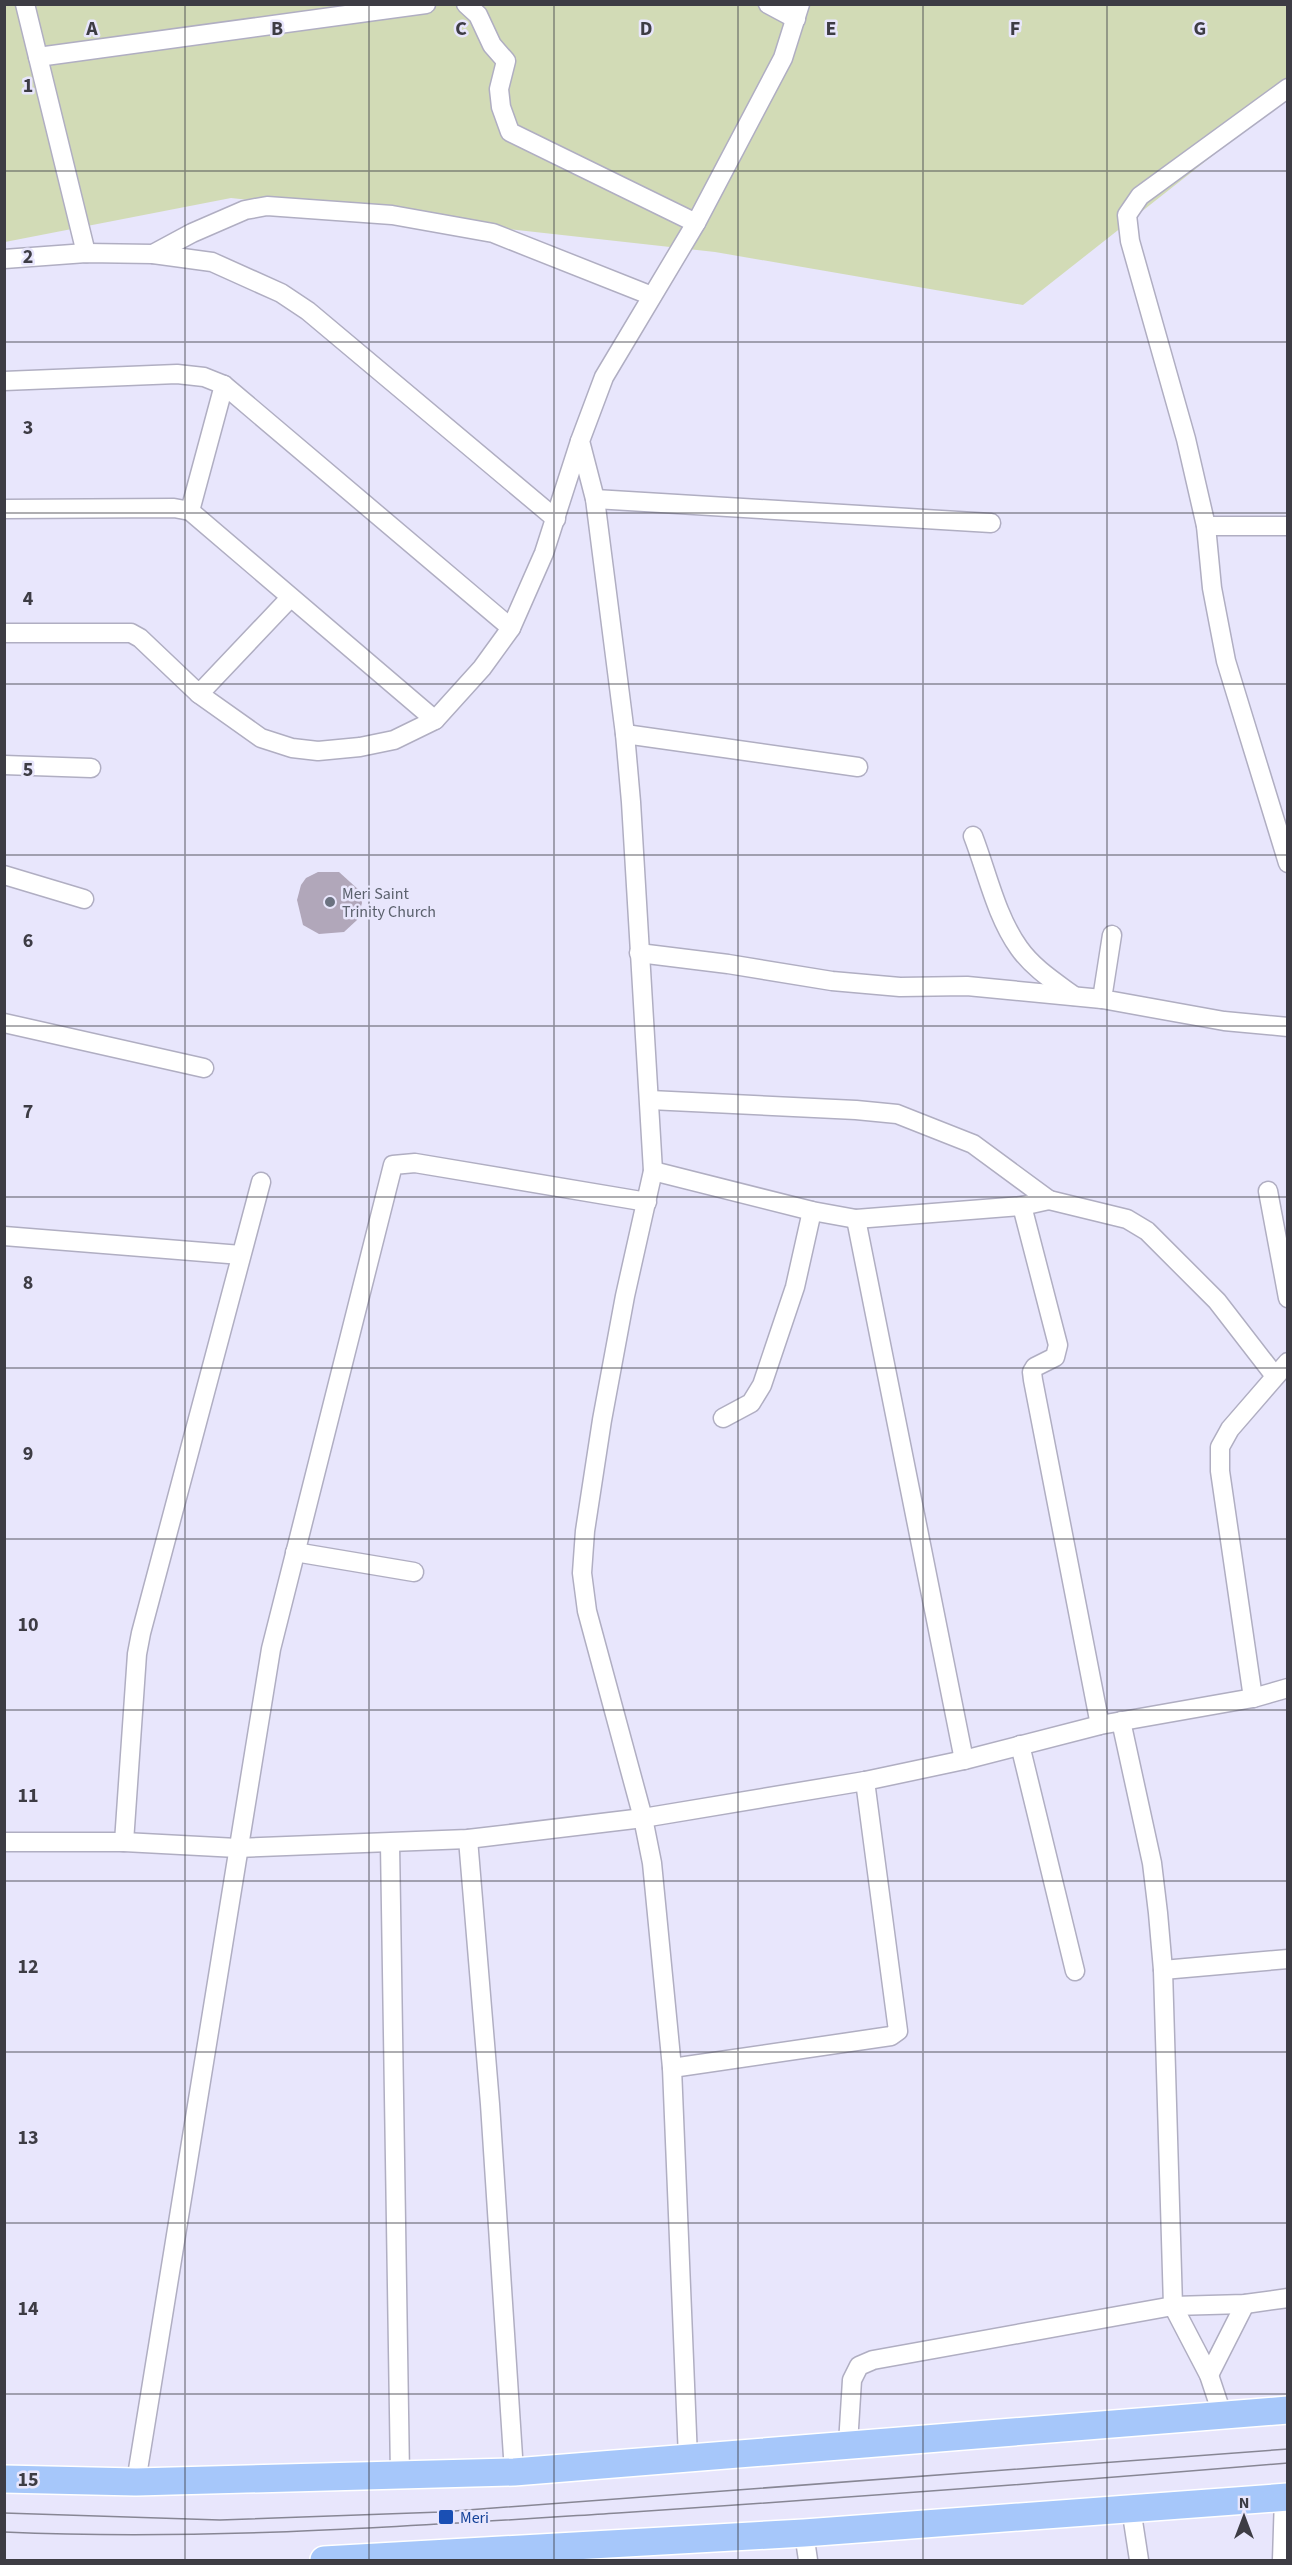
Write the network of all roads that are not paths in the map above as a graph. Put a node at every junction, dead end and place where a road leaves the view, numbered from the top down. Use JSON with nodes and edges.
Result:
{"nodes":[{"id":1,"x":25,"y":4,"type":"edge"},
{"id":2,"x":426,"y":4,"type":"edge"},
{"id":3,"x":466,"y":4,"type":"edge"},
{"id":4,"x":768,"y":4,"type":"edge"},
{"id":5,"x":798,"y":12,"type":"edge"},
{"id":6,"x":38,"y":57,"type":"junction"},
{"id":7,"x":1287,"y":88,"type":"edge"},
{"id":8,"x":696,"y":223,"type":"junction"},
{"id":9,"x":86,"y":253,"type":"junction"},
{"id":10,"x":153,"y":254,"type":"junction"},
{"id":11,"x":4,"y":259,"type":"edge"},
{"id":12,"x":652,"y":296,"type":"junction"},
{"id":13,"x":4,"y":381,"type":"edge"},
{"id":14,"x":224,"y":385,"type":"junction"},
{"id":15,"x":580,"y":441,"type":"junction"},
{"id":16,"x":595,"y":499,"type":"junction"},
{"id":17,"x":4,"y":509,"type":"edge"},
{"id":18,"x":190,"y":511,"type":"junction"},
{"id":19,"x":556,"y":519,"type":"junction"},
{"id":20,"x":991,"y":523,"type":"dead end"},
{"id":21,"x":1287,"y":525,"type":"edge"},
{"id":22,"x":1206,"y":526,"type":"junction"},
{"id":23,"x":290,"y":598,"type":"junction"},
{"id":24,"x":511,"y":628,"type":"junction"},
{"id":25,"x":4,"y":633,"type":"edge"},
{"id":26,"x":199,"y":694,"type":"junction"},
{"id":27,"x":435,"y":720,"type":"junction"},
{"id":28,"x":625,"y":734,"type":"junction"},
{"id":29,"x":4,"y":765,"type":"edge"},
{"id":30,"x":858,"y":767,"type":"dead end"},
{"id":31,"x":91,"y":768,"type":"dead end"},
{"id":32,"x":973,"y":836,"type":"dead end"},
{"id":33,"x":1287,"y":863,"type":"edge"},
{"id":34,"x":4,"y":875,"type":"edge"},
{"id":35,"x":84,"y":899,"type":"dead end"},
{"id":36,"x":1112,"y":935,"type":"dead end"},
{"id":37,"x":639,"y":953,"type":"junction"},
{"id":38,"x":1076,"y":998,"type":"junction"},
{"id":39,"x":1102,"y":999,"type":"junction"},
{"id":40,"x":4,"y":1023,"type":"edge"},
{"id":41,"x":1287,"y":1028,"type":"edge"},
{"id":42,"x":204,"y":1068,"type":"dead end"},
{"id":43,"x":650,"y":1100,"type":"junction"},
{"id":44,"x":653,"y":1171,"type":"junction"},
{"id":45,"x":261,"y":1182,"type":"dead end"},
{"id":46,"x":1268,"y":1191,"type":"dead end"},
{"id":47,"x":1049,"y":1200,"type":"junction"},
{"id":48,"x":647,"y":1202,"type":"junction"},
{"id":49,"x":1022,"y":1206,"type":"junction"},
{"id":50,"x":812,"y":1211,"type":"junction"},
{"id":51,"x":856,"y":1219,"type":"junction"},
{"id":52,"x":4,"y":1236,"type":"edge"},
{"id":53,"x":241,"y":1255,"type":"junction"},
{"id":54,"x":1287,"y":1298,"type":"edge"},
{"id":55,"x":1281,"y":1369,"type":"edge"},
{"id":56,"x":723,"y":1418,"type":"dead end"},
{"id":57,"x":295,"y":1552,"type":"junction"},
{"id":58,"x":414,"y":1572,"type":"dead end"},
{"id":59,"x":1287,"y":1688,"type":"edge"},
{"id":60,"x":1253,"y":1698,"type":"junction"},
{"id":61,"x":1121,"y":1721,"type":"junction"},
{"id":62,"x":1100,"y":1725,"type":"junction"},
{"id":63,"x":1020,"y":1745,"type":"junction"},
{"id":64,"x":964,"y":1760,"type":"junction"},
{"id":65,"x":865,"y":1781,"type":"junction"},
{"id":66,"x":643,"y":1818,"type":"junction"},
{"id":67,"x":468,"y":1839,"type":"junction"},
{"id":68,"x":4,"y":1842,"type":"edge"},
{"id":69,"x":124,"y":1842,"type":"junction"},
{"id":70,"x":390,"y":1844,"type":"junction"},
{"id":71,"x":237,"y":1848,"type":"junction"},
{"id":72,"x":1287,"y":1959,"type":"edge"},
{"id":73,"x":1162,"y":1970,"type":"junction"},
{"id":74,"x":1076,"y":1971,"type":"dead end"},
{"id":75,"x":672,"y":2068,"type":"junction"},
{"id":76,"x":1287,"y":2298,"type":"edge"},
{"id":77,"x":1245,"y":2304,"type":"junction"},
{"id":78,"x":1173,"y":2306,"type":"junction"},
{"id":79,"x":1209,"y":2375,"type":"junction"},
{"id":80,"x":1287,"y":2410,"type":"edge"},
{"id":81,"x":1222,"y":2414,"type":"junction"},
{"id":82,"x":848,"y":2444,"type":"junction"},
{"id":83,"x":688,"y":2458,"type":"junction"},
{"id":84,"x":514,"y":2472,"type":"junction"},
{"id":85,"x":400,"y":2475,"type":"junction"},
{"id":86,"x":4,"y":2479,"type":"edge"},
{"id":87,"x":136,"y":2482,"type":"junction"},
{"id":88,"x":1286,"y":2497,"type":"edge"},
{"id":89,"x":1131,"y":2508,"type":"junction"},
{"id":90,"x":804,"y":2533,"type":"junction"},
{"id":91,"x":508,"y":2556,"type":"edge"},
{"id":92,"x":324,"y":2560,"type":"edge"},
{"id":93,"x":808,"y":2560,"type":"edge"},
{"id":94,"x":1139,"y":2560,"type":"edge"},
{"id":95,"x":1282,"y":2560,"type":"edge"}],
"edges":[{"from":1,"to":6,"type":"street"},
{"from":2,"to":6,"type":"street"},
{"from":3,"to":8,"type":"street"},
{"from":4,"to":5,"type":"street"},
{"from":5,"to":8,"type":"street"},
{"from":6,"to":9,"type":"street"},
{"from":7,"to":22,"type":"street"},
{"from":8,"to":12,"type":"street"},
{"from":9,"to":10,"type":"street"},
{"from":9,"to":11,"type":"street"},
{"from":10,"to":12,"type":"street"},
{"from":10,"to":19,"type":"street"},
{"from":12,"to":15,"type":"street"},
{"from":13,"to":14,"type":"street"},
{"from":14,"to":18,"type":"street"},
{"from":14,"to":24,"type":"street"},
{"from":15,"to":16,"type":"street"},
{"from":15,"to":19,"type":"street"},
{"from":16,"to":20,"type":"street"},
{"from":16,"to":28,"type":"street"},
{"from":17,"to":18,"type":"street"},
{"from":18,"to":23,"type":"street"},
{"from":19,"to":24,"type":"street"},
{"from":21,"to":22,"type":"street"},
{"from":22,"to":33,"type":"street"},
{"from":23,"to":26,"type":"street"},
{"from":23,"to":27,"type":"street"},
{"from":24,"to":27,"type":"street"},
{"from":25,"to":26,"type":"street"},
{"from":26,"to":27,"type":"street"},
{"from":28,"to":30,"type":"street"},
{"from":28,"to":37,"type":"street"},
{"from":29,"to":31,"type":"street"},
{"from":32,"to":38,"type":"street"},
{"from":34,"to":35,"type":"street"},
{"from":36,"to":39,"type":"street"},
{"from":37,"to":38,"type":"street"},
{"from":37,"to":43,"type":"street"},
{"from":38,"to":39,"type":"street"},
{"from":39,"to":41,"type":"street"},
{"from":40,"to":42,"type":"street"},
{"from":43,"to":44,"type":"street"},
{"from":43,"to":47,"type":"street"},
{"from":44,"to":48,"type":"street"},
{"from":44,"to":50,"type":"street"},
{"from":45,"to":53,"type":"street"},
{"from":46,"to":54,"type":"street"},
{"from":47,"to":49,"type":"street"},
{"from":47,"to":55,"type":"street"},
{"from":48,"to":57,"type":"street"},
{"from":48,"to":66,"type":"street"},
{"from":49,"to":51,"type":"street"},
{"from":49,"to":62,"type":"street"},
{"from":50,"to":51,"type":"street"},
{"from":50,"to":56,"type":"street"},
{"from":51,"to":64,"type":"street"},
{"from":52,"to":53,"type":"street"},
{"from":53,"to":69,"type":"street"},
{"from":55,"to":60,"type":"street"},
{"from":57,"to":58,"type":"street"},
{"from":57,"to":71,"type":"street"},
{"from":59,"to":60,"type":"street"},
{"from":60,"to":61,"type":"street"},
{"from":61,"to":62,"type":"street"},
{"from":61,"to":73,"type":"street"},
{"from":62,"to":63,"type":"street"},
{"from":63,"to":64,"type":"street"},
{"from":63,"to":74,"type":"street"},
{"from":64,"to":65,"type":"street"},
{"from":65,"to":66,"type":"street"},
{"from":65,"to":75,"type":"street"},
{"from":66,"to":67,"type":"street"},
{"from":66,"to":75,"type":"street"},
{"from":67,"to":70,"type":"street"},
{"from":67,"to":84,"type":"street"},
{"from":68,"to":69,"type":"street"},
{"from":69,"to":71,"type":"street"},
{"from":70,"to":71,"type":"street"},
{"from":70,"to":85,"type":"street"},
{"from":71,"to":87,"type":"street"},
{"from":72,"to":73,"type":"street"},
{"from":73,"to":78,"type":"street"},
{"from":75,"to":83,"type":"street"},
{"from":76,"to":77,"type":"street"},
{"from":77,"to":78,"type":"street"},
{"from":77,"to":79,"type":"street"},
{"from":78,"to":79,"type":"street"},
{"from":78,"to":82,"type":"street"},
{"from":79,"to":81,"type":"street"},
{"from":80,"to":81,"type":"main road"},
{"from":81,"to":82,"type":"main road"},
{"from":82,"to":83,"type":"main road"},
{"from":83,"to":84,"type":"main road"},
{"from":84,"to":85,"type":"main road"},
{"from":85,"to":87,"type":"main road"},
{"from":86,"to":87,"type":"main road"},
{"from":88,"to":89,"type":"main road"},
{"from":88,"to":95,"type":"street"},
{"from":89,"to":90,"type":"main road"},
{"from":89,"to":94,"type":"street"},
{"from":90,"to":91,"type":"main road"},
{"from":90,"to":93,"type":"street"},
{"from":91,"to":92,"type":"main road"}]}
